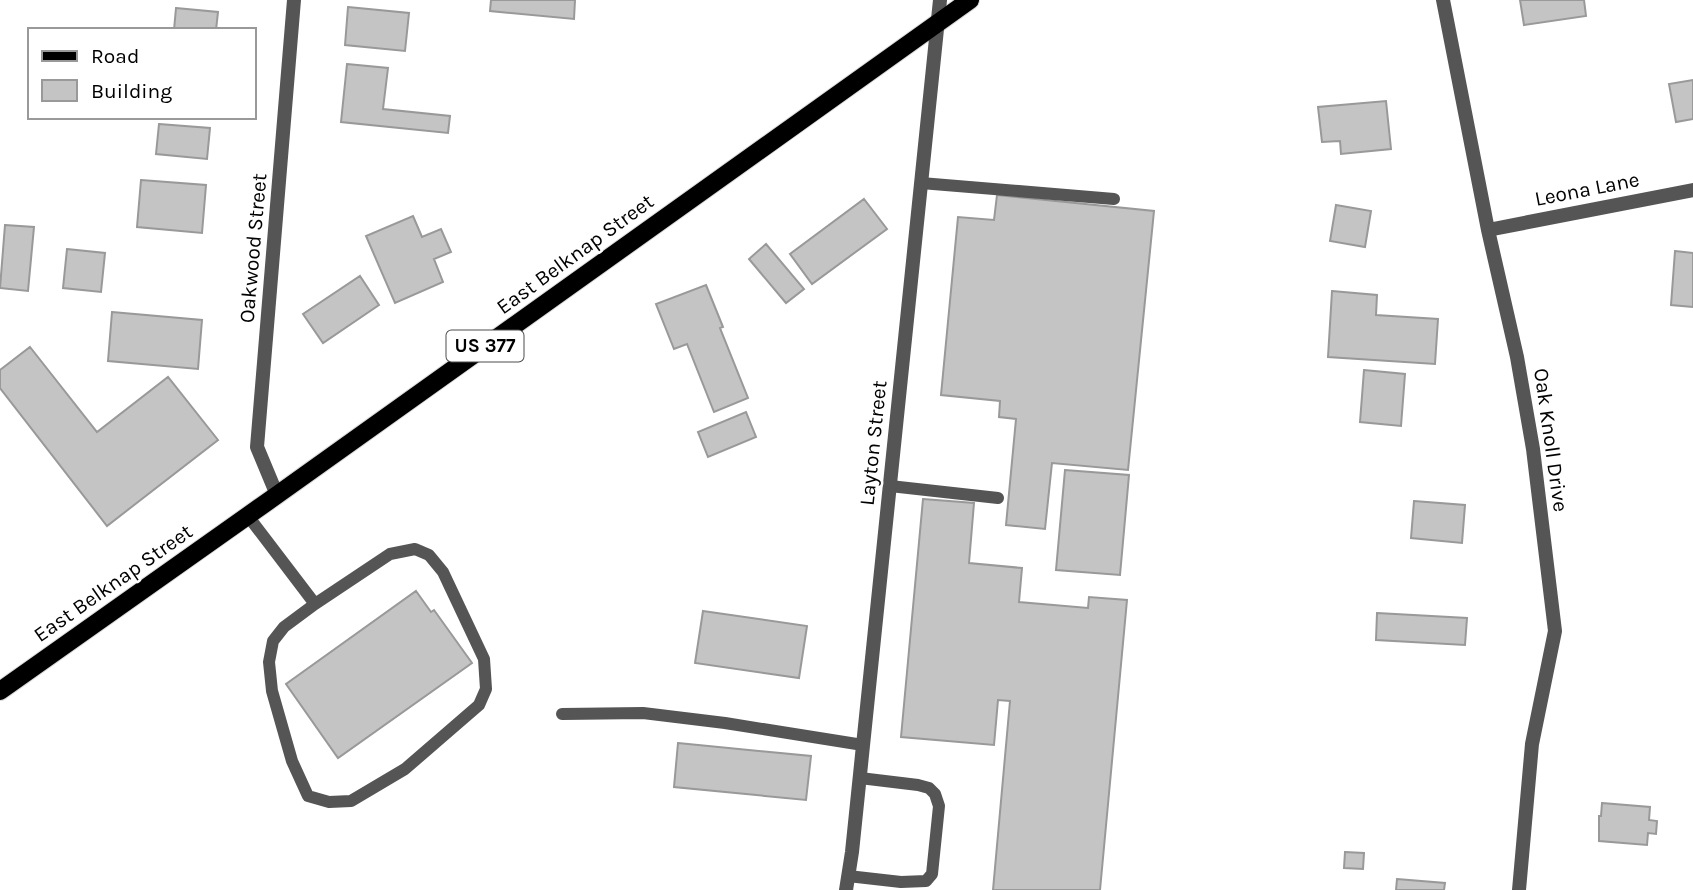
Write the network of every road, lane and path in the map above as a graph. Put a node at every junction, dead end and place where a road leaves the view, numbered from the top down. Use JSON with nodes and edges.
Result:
{"nodes":[{"id":1,"x":294,"y":0,"type":"edge"},
{"id":2,"x":940,"y":0,"type":"edge"},
{"id":3,"x":970,"y":0,"type":"edge"},
{"id":4,"x":1443,"y":0,"type":"edge"},
{"id":5,"x":937,"y":23,"type":"junction"},
{"id":6,"x":921,"y":183,"type":"junction"},
{"id":7,"x":1693,"y":190,"type":"edge"},
{"id":8,"x":1114,"y":199,"type":"dead end"},
{"id":9,"x":1488,"y":230,"type":"junction"},
{"id":10,"x":890,"y":486,"type":"junction"},
{"id":11,"x":277,"y":495,"type":"junction"},
{"id":12,"x":998,"y":498,"type":"dead end"},
{"id":13,"x":248,"y":516,"type":"junction"},
{"id":14,"x":315,"y":604,"type":"junction"},
{"id":15,"x":0,"y":691,"type":"edge"},
{"id":16,"x":562,"y":714,"type":"dead end"},
{"id":17,"x":863,"y":745,"type":"junction"},
{"id":18,"x":860,"y":778,"type":"junction"},
{"id":19,"x":847,"y":883,"type":"edge"},
{"id":20,"x":1519,"y":890,"type":"edge"}],
"edges":[{"from":1,"to":11,"type":"street","name":"Oakwood Street"},
{"from":2,"to":5,"type":"street","name":"Layton Street"},
{"from":3,"to":5,"type":"main road","name":"East Belknap Street","number":"US 377"},
{"from":4,"to":9,"type":"street","name":"Oak Knoll Drive"},
{"from":5,"to":6,"type":"street","name":"Layton Street"},
{"from":5,"to":11,"type":"main road","name":"East Belknap Street","number":"US 377"},
{"from":6,"to":8,"type":"lane"},
{"from":6,"to":10,"type":"street","name":"Layton Street"},
{"from":7,"to":9,"type":"street","name":"Leona Lane"},
{"from":9,"to":20,"type":"street","name":"Oak Knoll Drive"},
{"from":10,"to":12,"type":"lane"},
{"from":10,"to":17,"type":"street","name":"Layton Street"},
{"from":11,"to":13,"type":"main road","name":"East Belknap Street","number":"US 377"},
{"from":13,"to":14,"type":"lane"},
{"from":13,"to":15,"type":"main road","name":"East Belknap Street","number":"US 377"},
{"from":14,"to":14,"type":"lane"},
{"from":16,"to":17,"type":"lane"},
{"from":17,"to":18,"type":"street","name":"Layton Street"},
{"from":18,"to":19,"type":"street","name":"Layton Street"},
{"from":18,"to":19,"type":"lane"}]}
